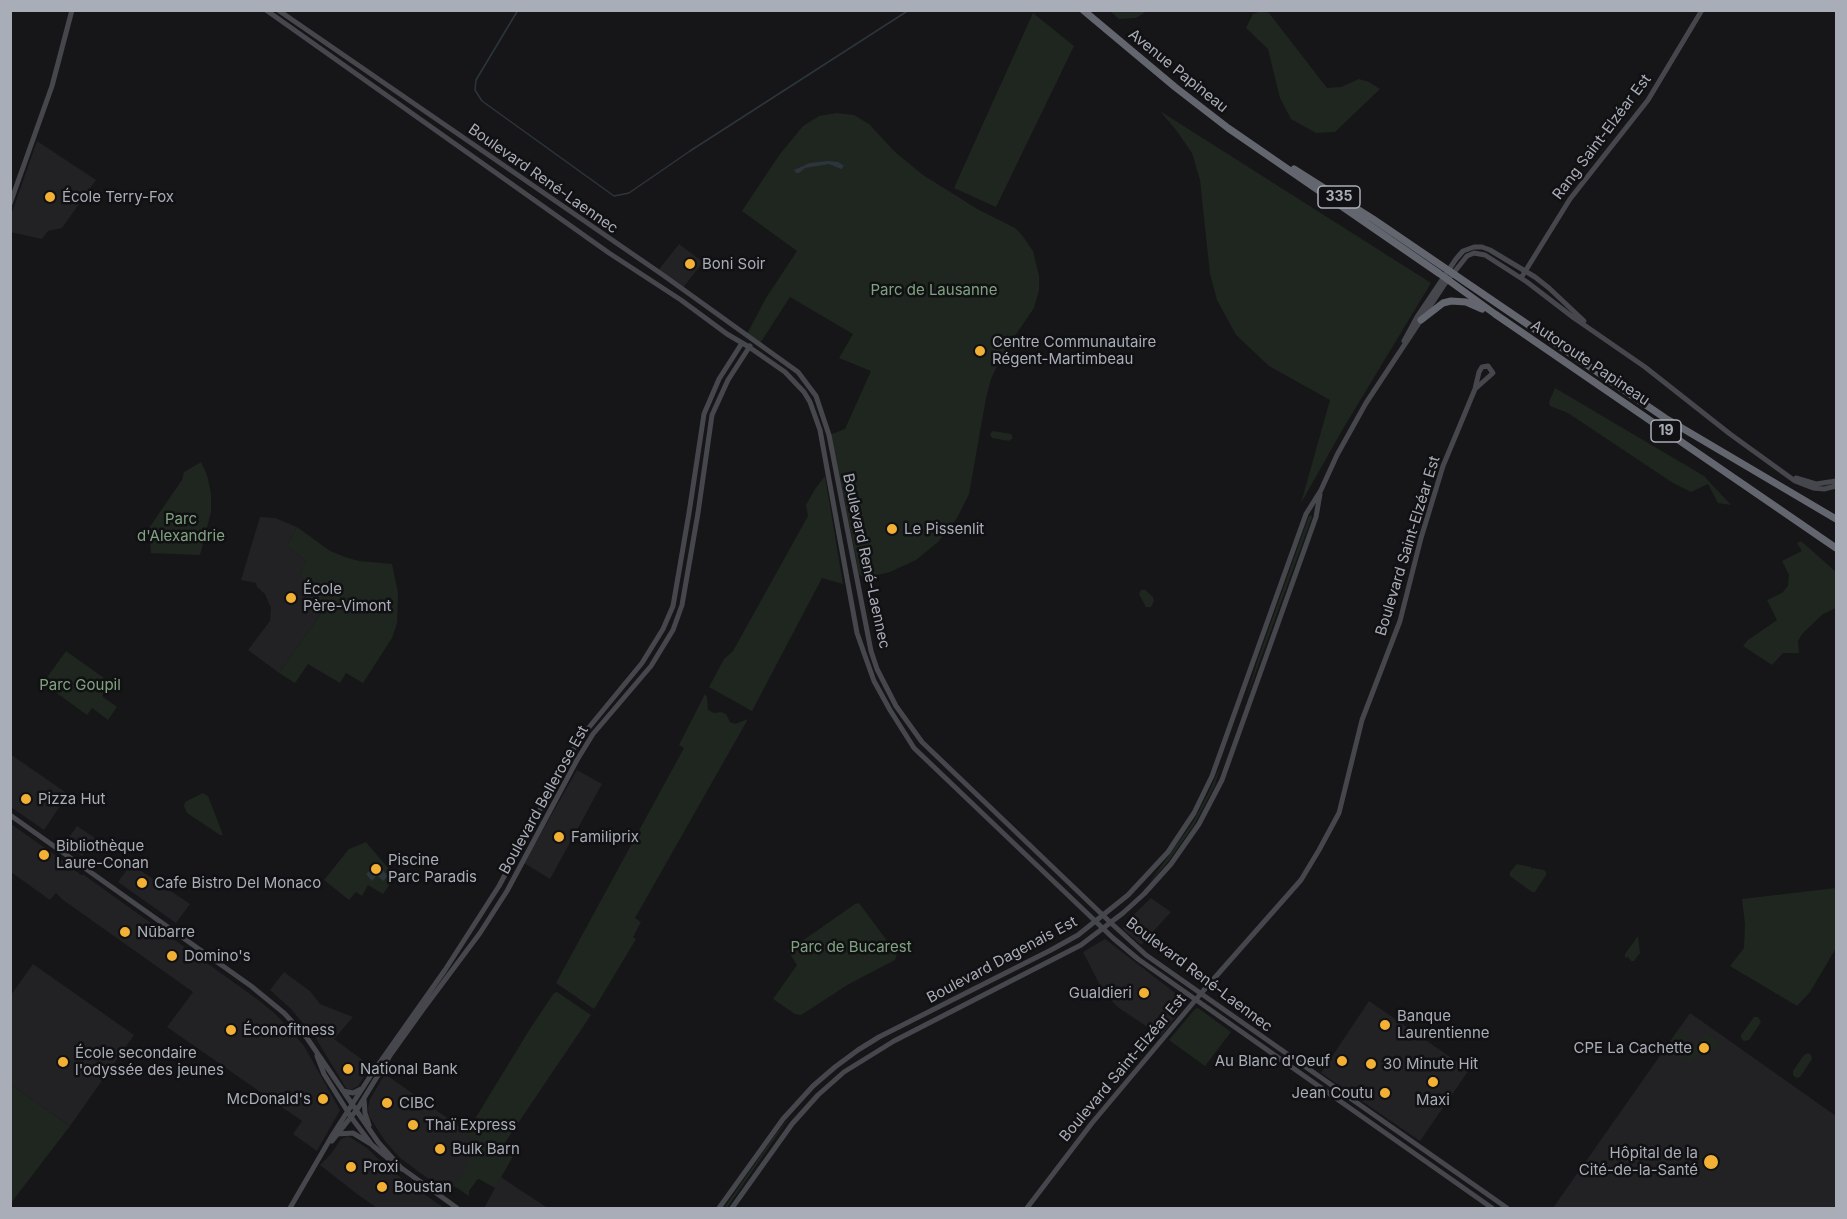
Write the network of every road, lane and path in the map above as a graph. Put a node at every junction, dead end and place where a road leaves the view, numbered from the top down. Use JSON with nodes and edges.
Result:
{"nodes":[{"id":1,"x":72,"y":10,"type":"edge"},
{"id":2,"x":266,"y":10,"type":"edge"},
{"id":3,"x":278,"y":10,"type":"edge"},
{"id":4,"x":1083,"y":10,"type":"edge"},
{"id":5,"x":1702,"y":10,"type":"edge"},
{"id":6,"x":10,"y":204,"type":"edge"},
{"id":7,"x":1525,"y":271,"type":"junction"},
{"id":8,"x":1448,"y":275,"type":"junction"},
{"id":9,"x":1521,"y":278,"type":"junction"},
{"id":10,"x":1495,"y":314,"type":"junction"},
{"id":11,"x":1422,"y":320,"type":"junction"},
{"id":12,"x":1596,"y":332,"type":"junction"},
{"id":13,"x":746,"y":336,"type":"junction"},
{"id":14,"x":753,"y":341,"type":"junction"},
{"id":15,"x":742,"y":344,"type":"junction"},
{"id":16,"x":749,"y":347,"type":"junction"},
{"id":17,"x":1394,"y":361,"type":"junction"},
{"id":18,"x":1475,"y":389,"type":"dead end"},
{"id":19,"x":1836,"y":484,"type":"edge"},
{"id":20,"x":1321,"y":490,"type":"junction"},
{"id":21,"x":1836,"y":519,"type":"edge"},
{"id":22,"x":1836,"y":548,"type":"edge"},
{"id":23,"x":10,"y":815,"type":"edge"},
{"id":24,"x":1103,"y":916,"type":"junction"},
{"id":25,"x":1096,"y":922,"type":"junction"},
{"id":26,"x":1111,"y":923,"type":"junction"},
{"id":27,"x":1104,"y":929,"type":"junction"},
{"id":28,"x":1201,"y":994,"type":"junction"},
{"id":29,"x":1195,"y":1001,"type":"junction"},
{"id":30,"x":312,"y":1046,"type":"junction"},
{"id":31,"x":362,"y":1089,"type":"junction"},
{"id":32,"x":343,"y":1091,"type":"junction"},
{"id":33,"x":364,"y":1097,"type":"junction"},
{"id":34,"x":354,"y":1108,"type":"junction"},
{"id":35,"x":349,"y":1115,"type":"junction"},
{"id":36,"x":371,"y":1132,"type":"junction"},
{"id":37,"x":338,"y":1134,"type":"junction"},
{"id":38,"x":328,"y":1144,"type":"junction"},
{"id":39,"x":372,"y":1145,"type":"junction"},
{"id":40,"x":402,"y":1169,"type":"junction"},
{"id":41,"x":290,"y":1209,"type":"edge"},
{"id":42,"x":457,"y":1209,"type":"edge"},
{"id":43,"x":719,"y":1209,"type":"edge"},
{"id":44,"x":732,"y":1209,"type":"edge"},
{"id":45,"x":1027,"y":1209,"type":"edge"},
{"id":46,"x":1492,"y":1209,"type":"edge"},
{"id":47,"x":1507,"y":1209,"type":"edge"}],
"edges":[{"from":1,"to":6,"type":"street"},
{"from":2,"to":15,"type":"street","name":"Boulevard René-Laennec"},
{"from":3,"to":13,"type":"street","name":"Boulevard René-Laennec"},
{"from":4,"to":8,"type":"highway","name":"Avenue Papineau","number":"335"},
{"from":5,"to":7,"type":"street","name":"Rang Saint-Elzéar Est"},
{"from":7,"to":8,"type":"street"},
{"from":7,"to":9,"type":"street","name":"Rang Saint-Elzéar Est"},
{"from":7,"to":12,"type":"street"},
{"from":8,"to":9,"type":"street"},
{"from":8,"to":10,"type":"highway","name":"Autoroute Papineau","number":"19"},
{"from":8,"to":11,"type":"street","name":"Boulevard Dagenais Est"},
{"from":8,"to":17,"type":"street","name":"Boulevard Dagenais Est"},
{"from":8,"to":21,"type":"highway","name":"Autoroute Papineau","number":"19"},
{"from":9,"to":12,"type":"street"},
{"from":10,"to":11,"type":"highway"},
{"from":10,"to":22,"type":"highway","name":"Autoroute Papineau","number":"19"},
{"from":11,"to":17,"type":"street","name":"Boulevard Dagenais Est"},
{"from":12,"to":19,"type":"street"},
{"from":13,"to":14,"type":"street","name":"Boulevard René-Laennec"},
{"from":13,"to":15,"type":"street","name":"Boulevard Bellerose Est"},
{"from":14,"to":16,"type":"street","name":"Boulevard Bellerose Est"},
{"from":14,"to":24,"type":"street","name":"Boulevard René-Laennec"},
{"from":15,"to":16,"type":"street","name":"Boulevard René-Laennec"},
{"from":15,"to":31,"type":"street","name":"Boulevard Bellerose Est"},
{"from":16,"to":25,"type":"street","name":"Boulevard René-Laennec"},
{"from":16,"to":33,"type":"street","name":"Boulevard Bellerose Est"},
{"from":17,"to":20,"type":"street","name":"Boulevard Dagenais Est"},
{"from":18,"to":28,"type":"street","name":"Boulevard Saint-Elzéar Est"},
{"from":20,"to":24,"type":"street","name":"Boulevard Dagenais Est"},
{"from":20,"to":26,"type":"street","name":"Boulevard Dagenais Est"},
{"from":23,"to":30,"type":"street"},
{"from":24,"to":25,"type":"street","name":"Boulevard Dagenais Est"},
{"from":24,"to":26,"type":"street","name":"Boulevard René-Laennec"},
{"from":25,"to":27,"type":"street","name":"Boulevard René-Laennec"},
{"from":25,"to":43,"type":"street","name":"Boulevard Dagenais Est"},
{"from":26,"to":27,"type":"street","name":"Boulevard Dagenais Est"},
{"from":26,"to":28,"type":"street","name":"Boulevard René-Laennec"},
{"from":27,"to":29,"type":"street","name":"Boulevard René-Laennec"},
{"from":27,"to":44,"type":"street","name":"Boulevard Dagenais Est"},
{"from":28,"to":29,"type":"street","name":"Boulevard Saint-Elzéar Est"},
{"from":28,"to":47,"type":"street","name":"Boulevard René-Laennec"},
{"from":29,"to":45,"type":"street","name":"Boulevard Saint-Elzéar Est"},
{"from":29,"to":46,"type":"street","name":"Boulevard René-Laennec"},
{"from":30,"to":32,"type":"street"},
{"from":30,"to":35,"type":"street"},
{"from":31,"to":32,"type":"street"},
{"from":31,"to":34,"type":"street","name":"Boulevard Bellerose Est"},
{"from":32,"to":34,"type":"street"},
{"from":33,"to":34,"type":"street","name":"Boulevard Bellerose Est"},
{"from":33,"to":36,"type":"street"},
{"from":34,"to":35,"type":"street","name":"Boulevard Bellerose Est"},
{"from":34,"to":36,"type":"street"},
{"from":35,"to":37,"type":"street"},
{"from":35,"to":38,"type":"street"},
{"from":35,"to":39,"type":"street"},
{"from":36,"to":40,"type":"street"},
{"from":37,"to":38,"type":"street"},
{"from":37,"to":39,"type":"street"},
{"from":38,"to":41,"type":"street"},
{"from":39,"to":40,"type":"street"},
{"from":40,"to":42,"type":"street"}]}
